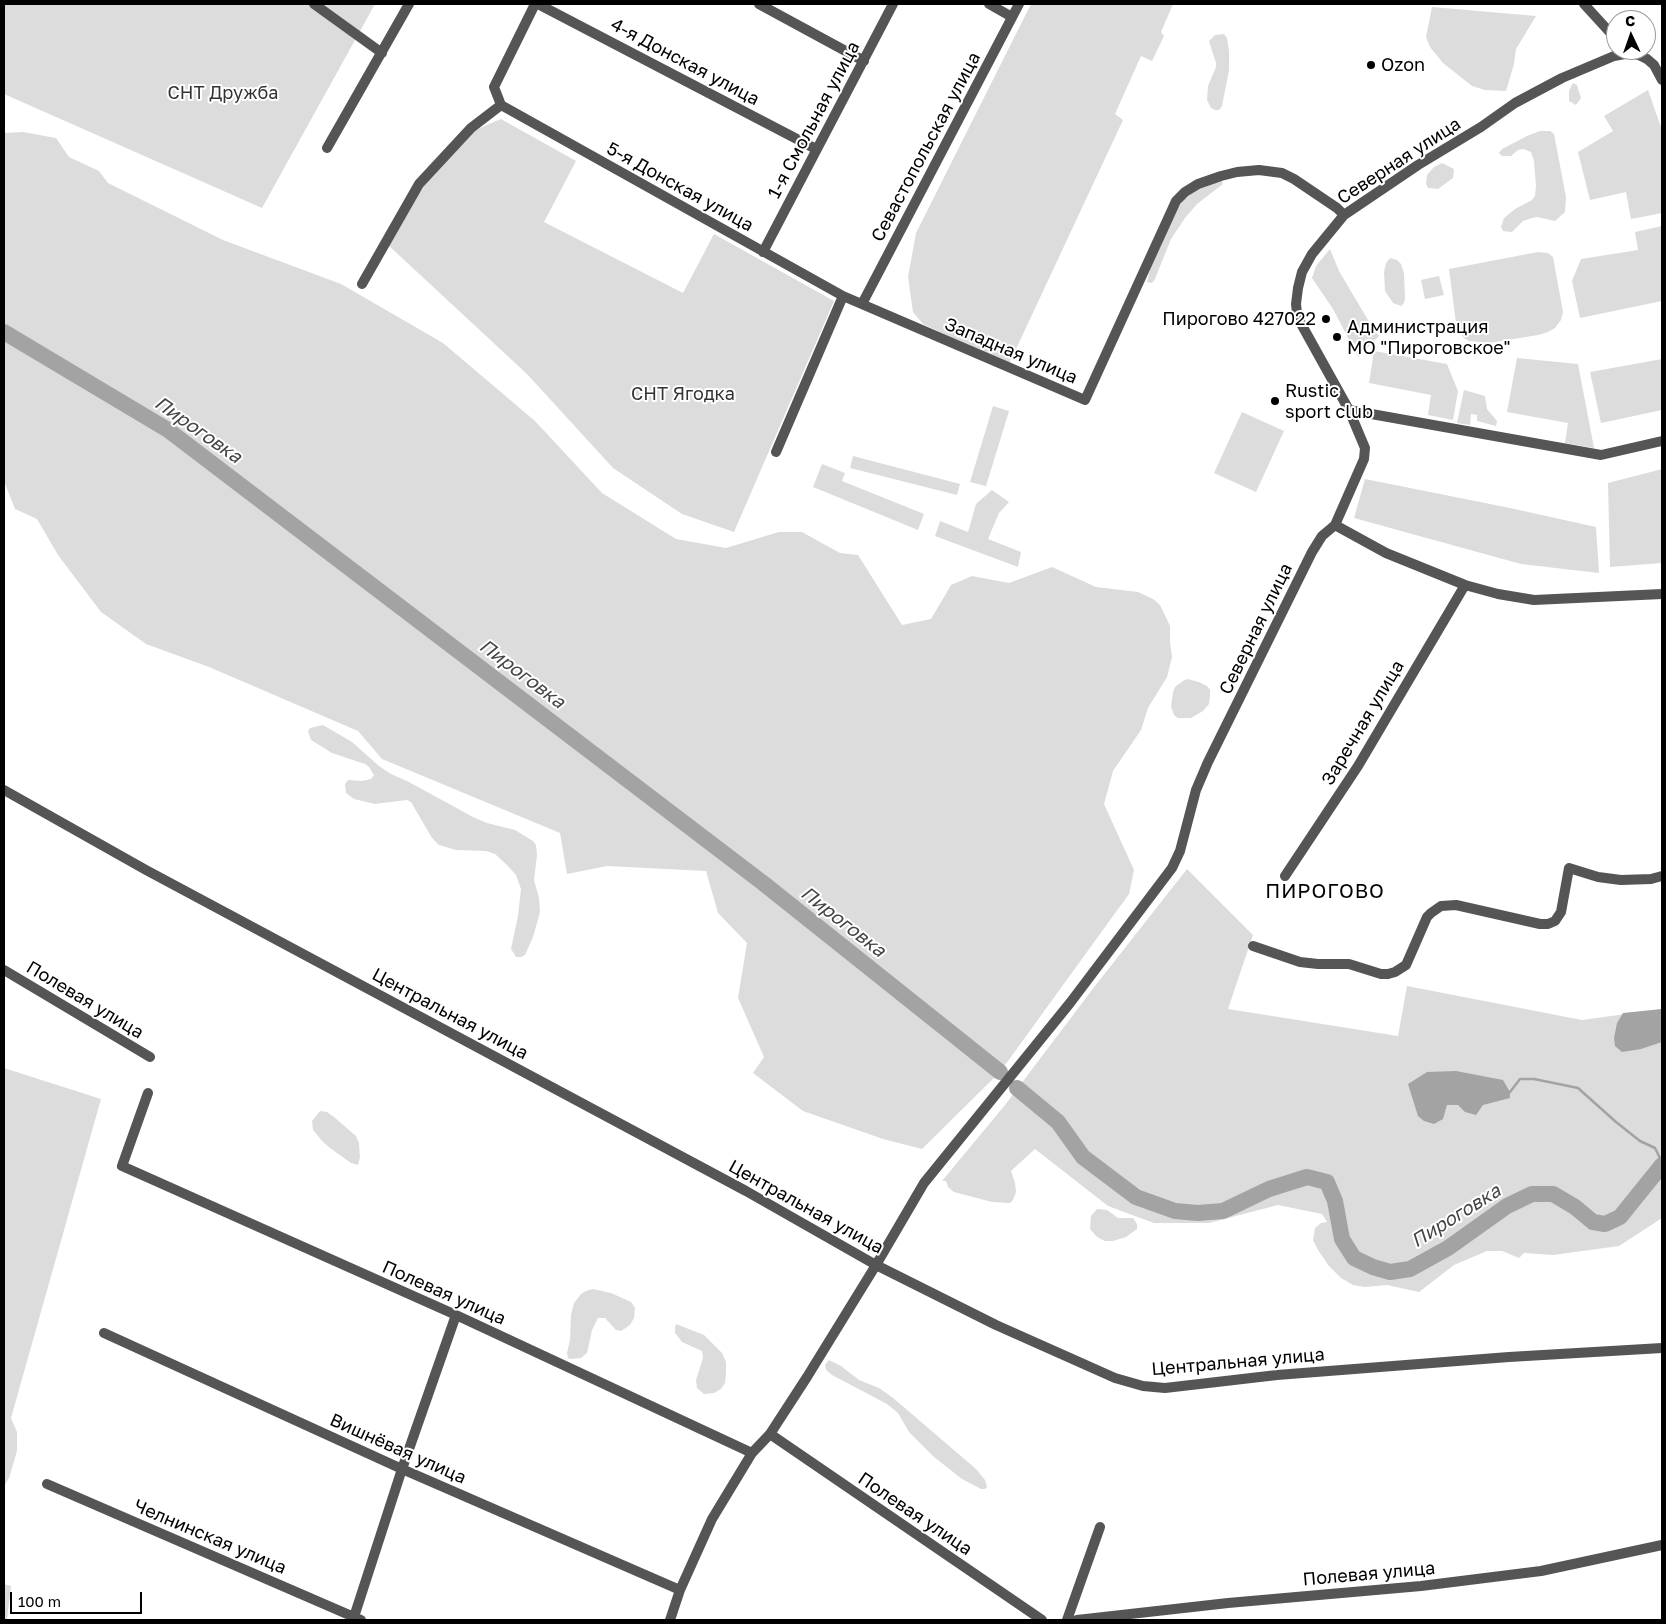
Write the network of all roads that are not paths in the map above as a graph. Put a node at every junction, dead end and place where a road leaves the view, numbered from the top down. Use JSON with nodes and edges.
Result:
{"nodes":[{"id":1,"x":314,"y":4,"type":"edge"},
{"id":2,"x":409,"y":4,"type":"edge"},
{"id":3,"x":534,"y":4,"type":"edge"},
{"id":4,"x":538,"y":4,"type":"edge"},
{"id":5,"x":759,"y":4,"type":"edge"},
{"id":6,"x":893,"y":4,"type":"edge"},
{"id":7,"x":989,"y":4,"type":"edge"},
{"id":8,"x":1019,"y":4,"type":"edge"},
{"id":9,"x":1584,"y":4,"type":"edge"},
{"id":10,"x":1012,"y":17,"type":"junction"},
{"id":11,"x":1606,"y":28,"type":"edge"},
{"id":12,"x":382,"y":53,"type":"junction"},
{"id":13,"x":1606,"y":59,"type":"edge"},
{"id":14,"x":1648,"y":60,"type":"edge"},
{"id":15,"x":864,"y":61,"type":"junction"},
{"id":16,"x":1662,"y":80,"type":"edge"},
{"id":17,"x":501,"y":105,"type":"junction"},
{"id":18,"x":327,"y":148,"type":"dead end"},
{"id":19,"x":816,"y":149,"type":"junction"},
{"id":20,"x":1344,"y":214,"type":"junction"},
{"id":21,"x":763,"y":252,"type":"junction"},
{"id":22,"x":362,"y":284,"type":"dead end"},
{"id":23,"x":843,"y":296,"type":"junction"},
{"id":24,"x":862,"y":304,"type":"junction"},
{"id":25,"x":1349,"y":410,"type":"junction"},
{"id":26,"x":1662,"y":441,"type":"edge"},
{"id":27,"x":776,"y":452,"type":"dead end"},
{"id":28,"x":1336,"y":525,"type":"junction"},
{"id":29,"x":1465,"y":585,"type":"junction"},
{"id":30,"x":1662,"y":594,"type":"edge"},
{"id":31,"x":4,"y":790,"type":"edge"},
{"id":32,"x":1285,"y":876,"type":"dead end"},
{"id":33,"x":1662,"y":876,"type":"edge"},
{"id":34,"x":1253,"y":946,"type":"dead end"},
{"id":35,"x":4,"y":970,"type":"edge"},
{"id":36,"x":150,"y":1058,"type":"dead end"},
{"id":37,"x":148,"y":1093,"type":"dead end"},
{"id":38,"x":876,"y":1265,"type":"junction"},
{"id":39,"x":456,"y":1315,"type":"junction"},
{"id":40,"x":104,"y":1333,"type":"dead end"},
{"id":41,"x":1662,"y":1348,"type":"edge"},
{"id":42,"x":770,"y":1434,"type":"junction"},
{"id":43,"x":752,"y":1453,"type":"junction"},
{"id":44,"x":402,"y":1469,"type":"junction"},
{"id":45,"x":47,"y":1484,"type":"dead end"},
{"id":46,"x":1100,"y":1527,"type":"dead end"},
{"id":47,"x":1662,"y":1545,"type":"edge"},
{"id":48,"x":680,"y":1590,"type":"junction"},
{"id":49,"x":356,"y":1619,"type":"edge"},
{"id":50,"x":670,"y":1620,"type":"edge"},
{"id":51,"x":1042,"y":1620,"type":"edge"},
{"id":52,"x":1067,"y":1620,"type":"edge"},
{"id":53,"x":1077,"y":1620,"type":"edge"}],
"edges":[{"from":1,"to":12,"type":"street"},
{"from":2,"to":12,"type":"street"},
{"from":3,"to":17,"type":"street"},
{"from":4,"to":19,"type":"street","name":"4-я Донская улица"},
{"from":5,"to":15,"type":"street"},
{"from":6,"to":15,"type":"street","name":"1-я Смольная улица"},
{"from":7,"to":10,"type":"street"},
{"from":8,"to":10,"type":"street","name":"Севастопольская улица"},
{"from":9,"to":11,"type":"street"},
{"from":10,"to":24,"type":"street","name":"Севастопольская улица"},
{"from":12,"to":18,"type":"street"},
{"from":13,"to":20,"type":"street","name":"Северная улица"},
{"from":14,"to":16,"type":"street","name":"Северная улица"},
{"from":15,"to":19,"type":"street","name":"1-я Смольная улица"},
{"from":17,"to":21,"type":"street","name":"5-я Донская улица"},
{"from":17,"to":22,"type":"street"},
{"from":19,"to":21,"type":"street","name":"1-я Смольная улица"},
{"from":20,"to":24,"type":"street","name":"Западная улица"},
{"from":20,"to":25,"type":"street","name":"Северная улица"},
{"from":21,"to":23,"type":"street","name":"5-я Донская улица"},
{"from":23,"to":24,"type":"street","name":"Западная улица"},
{"from":23,"to":27,"type":"street"},
{"from":25,"to":26,"type":"street"},
{"from":25,"to":28,"type":"street","name":"Северная улица"},
{"from":28,"to":29,"type":"street"},
{"from":28,"to":38,"type":"street","name":"Северная улица"},
{"from":29,"to":30,"type":"street"},
{"from":29,"to":32,"type":"street","name":"Заречная улица"},
{"from":31,"to":38,"type":"street","name":"Центральная улица"},
{"from":33,"to":34,"type":"street"},
{"from":35,"to":36,"type":"street","name":"Полевая улица"},
{"from":37,"to":39,"type":"street","name":"Полевая улица"},
{"from":38,"to":41,"type":"street","name":"Центральная улица"},
{"from":38,"to":42,"type":"street","name":"Северная улица"},
{"from":39,"to":43,"type":"street","name":"Полевая улица"},
{"from":39,"to":44,"type":"street"},
{"from":40,"to":44,"type":"street","name":"Вишнёвая улица"},
{"from":42,"to":43,"type":"street","name":"Северная улица"},
{"from":42,"to":51,"type":"street","name":"Полевая улица"},
{"from":43,"to":48,"type":"street","name":"Северная улица"},
{"from":44,"to":48,"type":"street","name":"Вишнёвая улица"},
{"from":44,"to":49,"type":"street"},
{"from":45,"to":49,"type":"street","name":"Челнинская улица"},
{"from":46,"to":52,"type":"street"},
{"from":47,"to":53,"type":"street","name":"Полевая улица"},
{"from":48,"to":50,"type":"street","name":"Северная улица"}]}
